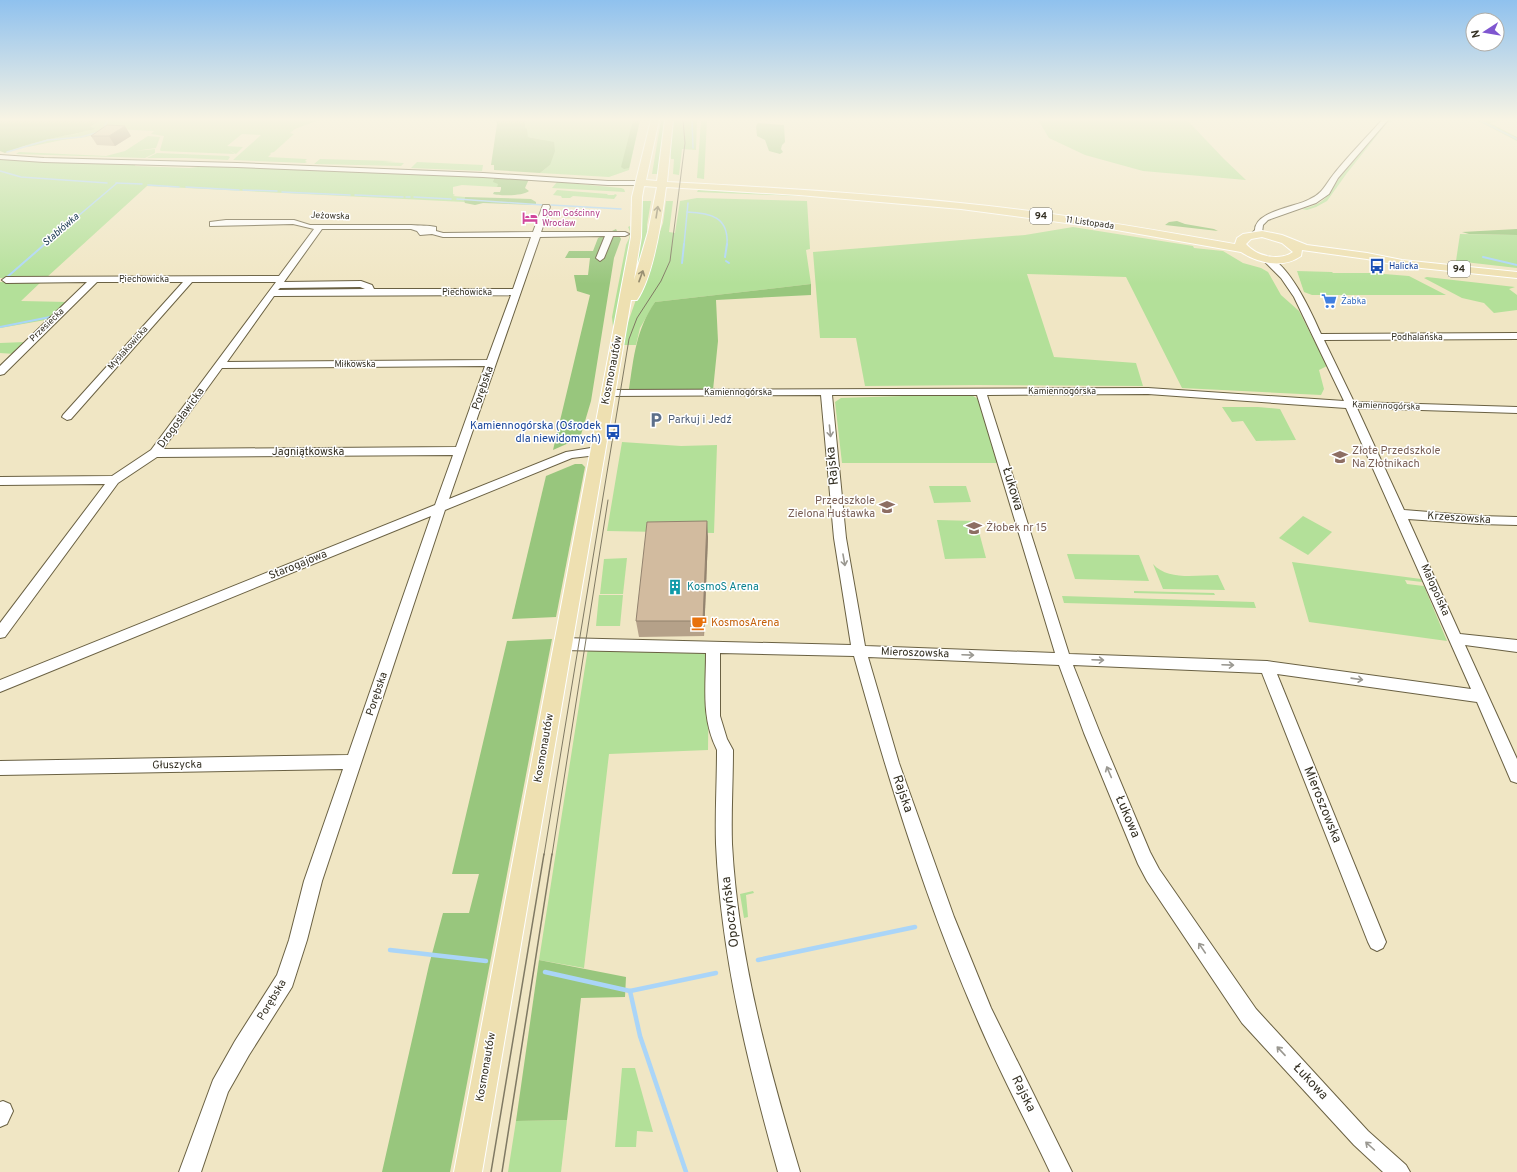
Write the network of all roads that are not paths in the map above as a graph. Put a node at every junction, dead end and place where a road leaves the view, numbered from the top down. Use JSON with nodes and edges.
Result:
{"nodes":[{"id":1,"x":461,"y":175,"type":"edge"},
{"id":2,"x":642,"y":175,"type":"edge"},
{"id":3,"x":662,"y":175,"type":"edge"},
{"id":4,"x":1337,"y":175,"type":"edge"},
{"id":5,"x":639,"y":186,"type":"junction"},
{"id":6,"x":661,"y":187,"type":"junction"},
{"id":7,"x":546,"y":207,"type":"dead end"},
{"id":8,"x":1265,"y":219,"type":"junction"},
{"id":9,"x":213,"y":224,"type":"dead end"},
{"id":10,"x":320,"y":227,"type":"junction"},
{"id":11,"x":537,"y":234,"type":"junction"},
{"id":12,"x":610,"y":234,"type":"junction"},
{"id":13,"x":625,"y":234,"type":"dead end"},
{"id":14,"x":1254,"y":235,"type":"junction"},
{"id":15,"x":1274,"y":236,"type":"junction"},
{"id":16,"x":1290,"y":243,"type":"junction"},
{"id":17,"x":1242,"y":244,"type":"junction"},
{"id":18,"x":1297,"y":254,"type":"junction"},
{"id":19,"x":600,"y":258,"type":"dead end"},
{"id":20,"x":1266,"y":259,"type":"junction"},
{"id":21,"x":1285,"y":260,"type":"junction"},
{"id":22,"x":1402,"y":263,"type":"junction"},
{"id":23,"x":1517,"y":275,"type":"edge"},
{"id":24,"x":190,"y":279,"type":"junction"},
{"id":25,"x":6,"y":280,"type":"dead end"},
{"id":26,"x":95,"y":280,"type":"junction"},
{"id":27,"x":1289,"y":281,"type":"junction"},
{"id":28,"x":280,"y":282,"type":"junction"},
{"id":29,"x":370,"y":292,"type":"junction"},
{"id":30,"x":516,"y":292,"type":"junction"},
{"id":31,"x":272,"y":293,"type":"junction"},
{"id":32,"x":621,"y":325,"type":"junction"},
{"id":33,"x":1517,"y":336,"type":"edge"},
{"id":34,"x":1318,"y":337,"type":"junction"},
{"id":35,"x":492,"y":363,"type":"junction"},
{"id":36,"x":219,"y":365,"type":"junction"},
{"id":37,"x":0,"y":372,"type":"edge"},
{"id":38,"x":981,"y":391,"type":"junction"},
{"id":39,"x":826,"y":392,"type":"junction"},
{"id":40,"x":607,"y":393,"type":"junction"},
{"id":41,"x":1350,"y":405,"type":"junction"},
{"id":42,"x":1517,"y":410,"type":"edge"},
{"id":43,"x":67,"y":417,"type":"dead end"},
{"id":44,"x":461,"y":451,"type":"junction"},
{"id":45,"x":597,"y":451,"type":"junction"},
{"id":46,"x":155,"y":453,"type":"junction"},
{"id":47,"x":114,"y":480,"type":"junction"},
{"id":48,"x":0,"y":481,"type":"edge"},
{"id":49,"x":440,"y":508,"type":"junction"},
{"id":50,"x":1401,"y":514,"type":"junction"},
{"id":51,"x":1517,"y":521,"type":"edge"},
{"id":52,"x":0,"y":633,"type":"edge"},
{"id":53,"x":1457,"y":639,"type":"junction"},
{"id":54,"x":562,"y":644,"type":"junction"},
{"id":55,"x":1517,"y":646,"type":"edge"},
{"id":56,"x":713,"y":648,"type":"junction"},
{"id":57,"x":859,"y":651,"type":"junction"},
{"id":58,"x":1064,"y":659,"type":"junction"},
{"id":59,"x":1267,"y":667,"type":"junction"},
{"id":60,"x":0,"y":686,"type":"edge"},
{"id":61,"x":1482,"y":697,"type":"junction"},
{"id":62,"x":354,"y":762,"type":"junction"},
{"id":63,"x":0,"y":768,"type":"edge"},
{"id":64,"x":1517,"y":776,"type":"edge"},
{"id":65,"x":1377,"y":942,"type":"dead end"},
{"id":66,"x":190,"y":1172,"type":"edge"},
{"id":67,"x":468,"y":1172,"type":"edge"},
{"id":68,"x":789,"y":1172,"type":"edge"},
{"id":69,"x":1061,"y":1172,"type":"edge"},
{"id":70,"x":1398,"y":1172,"type":"edge"}],
"edges":[{"from":1,"to":5,"type":"street"},
{"from":2,"to":5,"type":"main road","name":"Kosmonautów"},
{"from":3,"to":6,"type":"main road","name":"Kosmonautów"},
{"from":4,"to":8,"type":"street"},
{"from":5,"to":6,"type":"main road","name":"11 Listopada","number":"94"},
{"from":5,"to":32,"type":"main road","name":"Kosmonautów"},
{"from":6,"to":17,"type":"main road","name":"11 Listopada","number":"94"},
{"from":32,"to":6,"type":"main road","name":"Kosmonautów","one_way":true},
{"from":7,"to":11,"type":"street","name":"Porębska"},
{"from":8,"to":14,"type":"street"},
{"from":8,"to":15,"type":"street"},
{"from":9,"to":10,"type":"street","name":"Jeżowska"},
{"from":10,"to":11,"type":"street","name":"Jeżowska"},
{"from":10,"to":28,"type":"street","name":"Drogosławicka"},
{"from":11,"to":12,"type":"street","name":"Jeżowska"},
{"from":11,"to":30,"type":"street","name":"Porębska"},
{"from":12,"to":13,"type":"street","name":"Jeżowska"},
{"from":12,"to":19,"type":"street"},
{"from":14,"to":15,"type":"main road","number":"94"},
{"from":14,"to":17,"type":"main road","number":"94"},
{"from":15,"to":16,"type":"main road","number":"94"},
{"from":16,"to":18,"type":"main road"},
{"from":16,"to":22,"type":"main road","number":"94"},
{"from":17,"to":20,"type":"main road","number":"94"},
{"from":18,"to":21,"type":"main road","number":"94"},
{"from":18,"to":22,"type":"main road","number":"94"},
{"from":20,"to":21,"type":"main road","number":"94"},
{"from":20,"to":27,"type":"street"},
{"from":21,"to":27,"type":"street"},
{"from":22,"to":23,"type":"main road","number":"94"},
{"from":24,"to":26,"type":"street","name":"Piechowicka"},
{"from":24,"to":28,"type":"street","name":"Piechowicka"},
{"from":24,"to":43,"type":"street","name":"Mysłakowicka"},
{"from":25,"to":26,"type":"street","name":"Piechowicka"},
{"from":26,"to":37,"type":"street","name":"Przesiecka"},
{"from":27,"to":34,"type":"street"},
{"from":28,"to":29,"type":"street","name":"Piechowicka"},
{"from":28,"to":31,"type":"street","name":"Drogosławicka"},
{"from":29,"to":30,"type":"street","name":"Piechowicka"},
{"from":29,"to":31,"type":"street","name":"Piechowicka"},
{"from":30,"to":35,"type":"street","name":"Porębska"},
{"from":31,"to":36,"type":"street","name":"Drogosławicka"},
{"from":32,"to":40,"type":"main road","name":"Kosmonautów"},
{"from":33,"to":34,"type":"street","name":"Podhalańska"},
{"from":34,"to":41,"type":"street"},
{"from":35,"to":36,"type":"street","name":"Miłkowska"},
{"from":35,"to":44,"type":"street","name":"Porębska"},
{"from":36,"to":46,"type":"street","name":"Drogosławicka"},
{"from":38,"to":39,"type":"street","name":"Kamiennogórska"},
{"from":38,"to":41,"type":"street","name":"Kamiennogórska"},
{"from":38,"to":58,"type":"street","name":"Łukowa"},
{"from":39,"to":40,"type":"street","name":"Kamiennogórska"},
{"from":39,"to":57,"type":"street","name":"Rajska","one_way":true},
{"from":40,"to":45,"type":"main road","name":"Kosmonautów"},
{"from":41,"to":42,"type":"street","name":"Kamiennogórska"},
{"from":41,"to":50,"type":"street","name":"Małopolska"},
{"from":44,"to":46,"type":"street","name":"Jagniątkowska"},
{"from":44,"to":49,"type":"street","name":"Porębska"},
{"from":45,"to":49,"type":"street","name":"Starogajowa"},
{"from":45,"to":54,"type":"main road","name":"Kosmonautów"},
{"from":46,"to":47,"type":"street","name":"Drogosławicka"},
{"from":47,"to":48,"type":"street"},
{"from":47,"to":52,"type":"street","name":"Drogosławicka"},
{"from":49,"to":60,"type":"street","name":"Starogajowa"},
{"from":49,"to":62,"type":"street","name":"Porębska"},
{"from":50,"to":51,"type":"street","name":"Krzeszowska"},
{"from":50,"to":53,"type":"street","name":"Małopolska"},
{"from":53,"to":55,"type":"street"},
{"from":53,"to":61,"type":"street","name":"Małopolska"},
{"from":54,"to":56,"type":"street","name":"Mieroszowska"},
{"from":54,"to":67,"type":"main road","name":"Kosmonautów"},
{"from":56,"to":57,"type":"street","name":"Mieroszowska"},
{"from":56,"to":68,"type":"street","name":"Opoczyńska"},
{"from":57,"to":58,"type":"street","name":"Mieroszowska","one_way":true},
{"from":57,"to":69,"type":"street","name":"Rajska"},
{"from":58,"to":59,"type":"street","name":"Mieroszowska","one_way":true},
{"from":70,"to":58,"type":"street","name":"Łukowa","one_way":true},
{"from":59,"to":61,"type":"street","name":"Mieroszowska","one_way":true},
{"from":59,"to":65,"type":"street","name":"Mieroszowska"},
{"from":61,"to":64,"type":"street","name":"Małopolska"},
{"from":62,"to":63,"type":"street","name":"Głuszycka"},
{"from":62,"to":66,"type":"street","name":"Porębska"}]}
